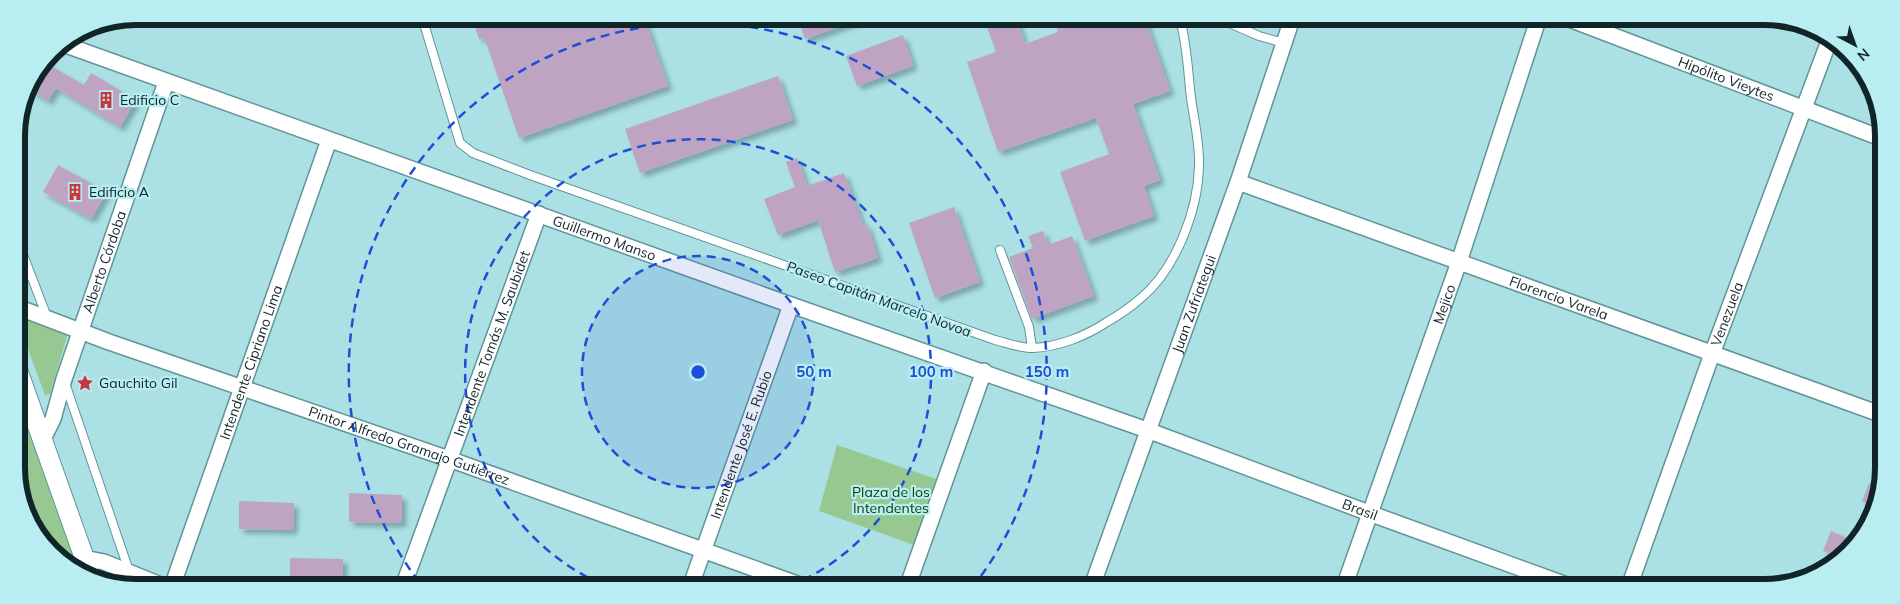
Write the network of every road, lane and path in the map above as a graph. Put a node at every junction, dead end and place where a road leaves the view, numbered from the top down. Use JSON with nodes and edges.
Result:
{"nodes":[{"id":1,"x":424,"y":25,"type":"edge"},
{"id":2,"x":1181,"y":25,"type":"edge"},
{"id":3,"x":1234,"y":25,"type":"edge"},
{"id":4,"x":1290,"y":25,"type":"edge"},
{"id":5,"x":1536,"y":25,"type":"edge"},
{"id":6,"x":1585,"y":25,"type":"edge"},
{"id":7,"x":1284,"y":43,"type":"junction"},
{"id":8,"x":1827,"y":45,"type":"edge"},
{"id":9,"x":70,"y":47,"type":"edge"},
{"id":10,"x":166,"y":82,"type":"junction"},
{"id":11,"x":1804,"y":109,"type":"junction"},
{"id":12,"x":1875,"y":136,"type":"edge"},
{"id":13,"x":329,"y":140,"type":"junction"},
{"id":14,"x":1238,"y":182,"type":"junction"},
{"id":15,"x":539,"y":214,"type":"junction"},
{"id":16,"x":1000,"y":250,"type":"dead end"},
{"id":17,"x":25,"y":259,"type":"edge"},
{"id":18,"x":1459,"y":262,"type":"junction"},
{"id":19,"x":791,"y":305,"type":"junction"},
{"id":20,"x":25,"y":309,"type":"edge"},
{"id":21,"x":47,"y":317,"type":"junction"},
{"id":22,"x":80,"y":330,"type":"junction"},
{"id":23,"x":1032,"y":348,"type":"junction"},
{"id":24,"x":1712,"y":354,"type":"junction"},
{"id":25,"x":984,"y":371,"type":"junction"},
{"id":26,"x":64,"y":379,"type":"junction"},
{"id":27,"x":242,"y":387,"type":"junction"},
{"id":28,"x":25,"y":391,"type":"edge"},
{"id":29,"x":1875,"y":412,"type":"edge"},
{"id":30,"x":1148,"y":430,"type":"junction"},
{"id":31,"x":42,"y":441,"type":"junction"},
{"id":32,"x":449,"y":459,"type":"junction"},
{"id":33,"x":1369,"y":514,"type":"junction"},
{"id":34,"x":704,"y":551,"type":"junction"},
{"id":35,"x":87,"y":566,"type":"edge"},
{"id":36,"x":129,"y":572,"type":"junction"},
{"id":37,"x":146,"y":579,"type":"edge"},
{"id":38,"x":175,"y":579,"type":"edge"},
{"id":39,"x":406,"y":579,"type":"edge"},
{"id":40,"x":693,"y":579,"type":"edge"},
{"id":41,"x":783,"y":579,"type":"edge"},
{"id":42,"x":910,"y":579,"type":"edge"},
{"id":43,"x":1095,"y":579,"type":"edge"},
{"id":44,"x":1346,"y":579,"type":"edge"},
{"id":45,"x":1550,"y":579,"type":"edge"},
{"id":46,"x":1632,"y":579,"type":"edge"}],
"edges":[{"from":1,"to":23,"type":"lane","name":"Paseo Capitán Marcelo Novoa"},
{"from":2,"to":23,"type":"lane","name":"Paseo Capitán Marcelo Novoa"},
{"from":3,"to":7,"type":"lane"},
{"from":4,"to":7,"type":"street","name":"Juan Zufriategui"},
{"from":5,"to":18,"type":"street","name":"Mejico"},
{"from":6,"to":11,"type":"street","name":"Hipólito Vieytes"},
{"from":7,"to":14,"type":"street","name":"Juan Zufriategui"},
{"from":8,"to":11,"type":"street","name":"Venezuela"},
{"from":9,"to":10,"type":"street","name":"Guillermo Manso"},
{"from":10,"to":13,"type":"street","name":"Guillermo Manso"},
{"from":10,"to":22,"type":"street","name":"Alberto Córdoba"},
{"from":11,"to":12,"type":"street","name":"Hipólito Vieytes"},
{"from":11,"to":24,"type":"street","name":"Venezuela"},
{"from":13,"to":15,"type":"street","name":"Guillermo Manso"},
{"from":13,"to":27,"type":"street","name":"Intendente Cipriano Lima"},
{"from":14,"to":18,"type":"street","name":"Florencio Varela"},
{"from":14,"to":30,"type":"street","name":"Juan Zufriategui"},
{"from":15,"to":19,"type":"street","name":"Guillermo Manso"},
{"from":15,"to":32,"type":"street","name":"Intendente Tomás M. Saubidet"},
{"from":16,"to":23,"type":"lane"},
{"from":17,"to":21,"type":"lane"},
{"from":18,"to":24,"type":"street","name":"Florencio Varela"},
{"from":18,"to":33,"type":"street","name":"Mejico"},
{"from":19,"to":25,"type":"street","name":"Guillermo Manso"},
{"from":19,"to":34,"type":"street","name":"Intendente José E. Rubio"},
{"from":20,"to":21,"type":"street","name":"Pintor Alfredo Gramajo Gutiérrez"},
{"from":21,"to":22,"type":"street","name":"Pintor Alfredo Gramajo Gutiérrez"},
{"from":22,"to":26,"type":"street","name":"Alberto Córdoba"},
{"from":22,"to":27,"type":"street","name":"Pintor Alfredo Gramajo Gutiérrez"},
{"from":24,"to":29,"type":"street","name":"Florencio Varela"},
{"from":24,"to":46,"type":"street","name":"Venezuela"},
{"from":25,"to":30,"type":"street","name":"Guillermo Manso"},
{"from":25,"to":42,"type":"street"},
{"from":26,"to":31,"type":"street","name":"Alberto Córdoba"},
{"from":26,"to":36,"type":"lane"},
{"from":27,"to":32,"type":"street","name":"Pintor Alfredo Gramajo Gutiérrez"},
{"from":27,"to":38,"type":"street","name":"Intendente Cipriano Lima"},
{"from":28,"to":31,"type":"street"},
{"from":30,"to":33,"type":"street","name":"Brasil"},
{"from":30,"to":43,"type":"street","name":"Juan Zufriategui"},
{"from":31,"to":35,"type":"street"},
{"from":32,"to":34,"type":"street","name":"Pintor Alfredo Gramajo Gutiérrez"},
{"from":32,"to":39,"type":"street","name":"Intendente Tomás M. Saubidet"},
{"from":33,"to":44,"type":"street","name":"Mejico"},
{"from":33,"to":45,"type":"street","name":"Brasil"},
{"from":34,"to":40,"type":"street","name":"Intendente José E. Rubio"},
{"from":34,"to":41,"type":"street","name":"Pintor Alfredo Gramajo Gutiérrez"},
{"from":35,"to":36,"type":"street"},
{"from":36,"to":37,"type":"street"}]}
